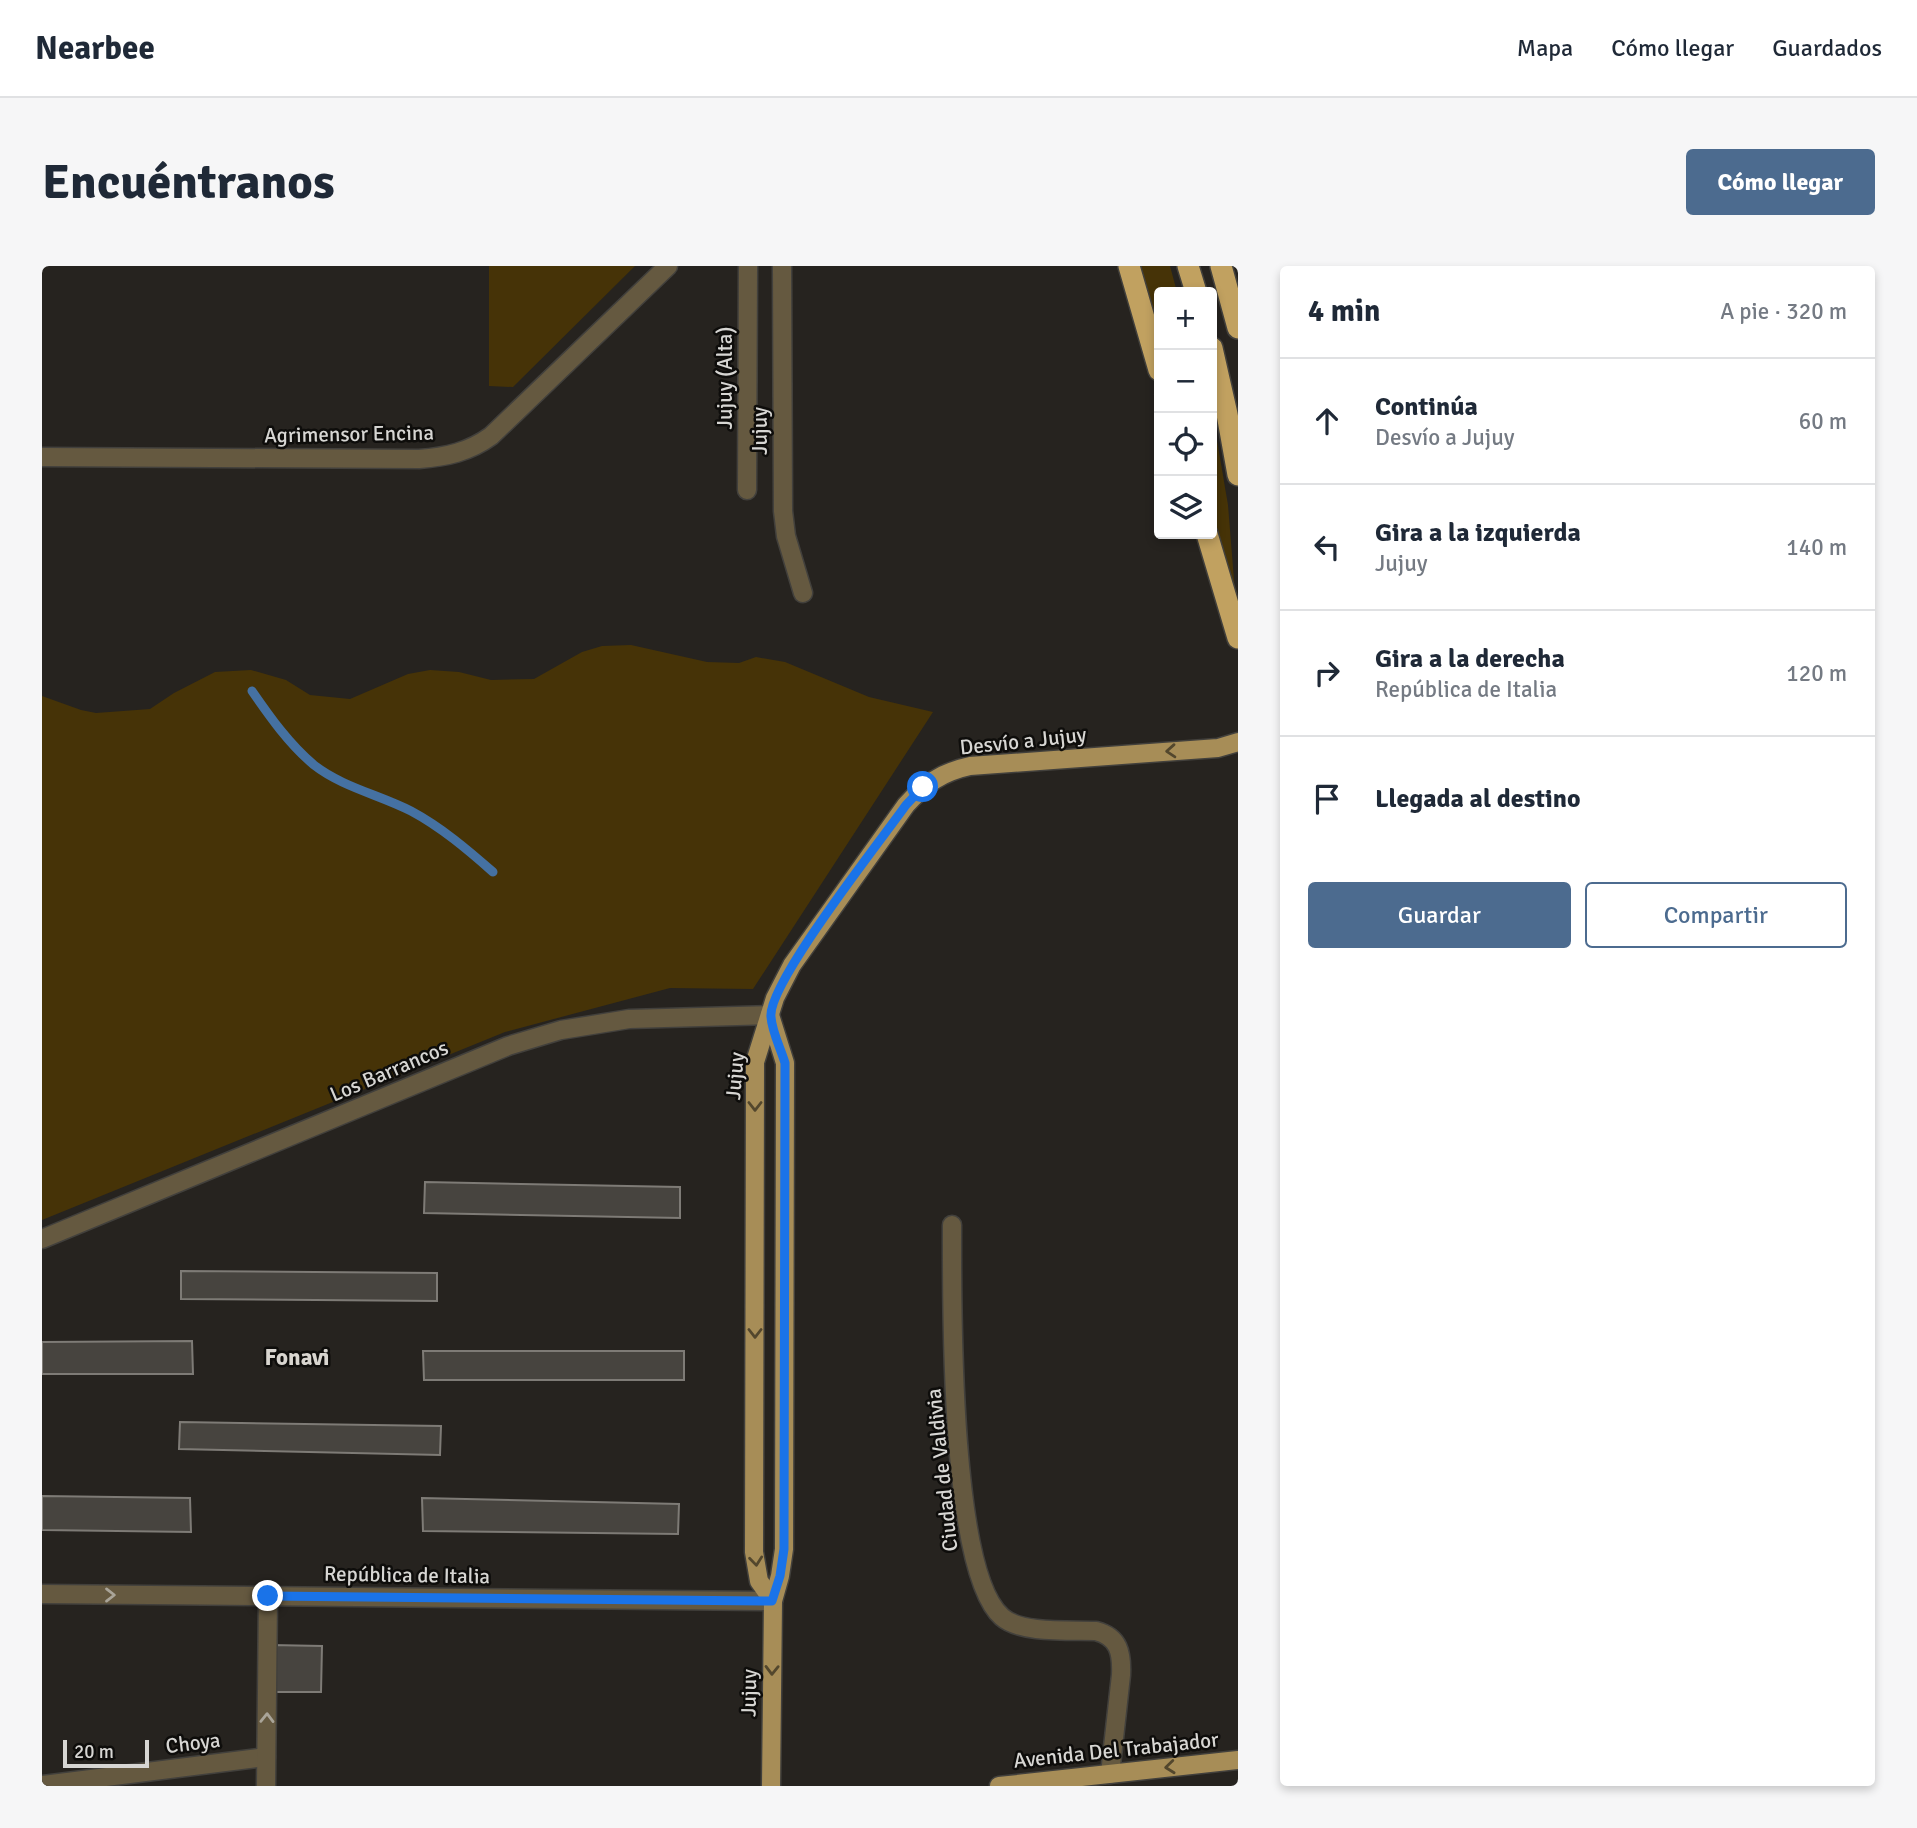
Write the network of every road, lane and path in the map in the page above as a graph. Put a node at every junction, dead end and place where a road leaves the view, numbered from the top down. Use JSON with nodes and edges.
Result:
{"nodes":[{"id":1,"x":668,"y":266,"type":"edge"},
{"id":2,"x":748,"y":266,"type":"edge"},
{"id":3,"x":782,"y":266,"type":"edge"},
{"id":4,"x":1129,"y":266,"type":"edge"},
{"id":5,"x":1188,"y":266,"type":"edge"},
{"id":6,"x":1221,"y":266,"type":"edge"},
{"id":7,"x":1194,"y":287,"type":"edge"},
{"id":8,"x":1238,"y":328,"type":"edge"},
{"id":9,"x":1212,"y":350,"type":"edge"},
{"id":10,"x":1154,"y":353,"type":"edge"},
{"id":11,"x":42,"y":457,"type":"edge"},
{"id":12,"x":1238,"y":475,"type":"edge"},
{"id":13,"x":747,"y":490,"type":"dead end"},
{"id":14,"x":1208,"y":539,"type":"edge"},
{"id":15,"x":803,"y":593,"type":"dead end"},
{"id":16,"x":1238,"y":638,"type":"edge"},
{"id":17,"x":1238,"y":741,"type":"edge"},
{"id":18,"x":770,"y":1015,"type":"junction"},
{"id":19,"x":952,"y":1225,"type":"dead end"},
{"id":20,"x":42,"y":1239,"type":"edge"},
{"id":21,"x":42,"y":1594,"type":"edge"},
{"id":22,"x":268,"y":1596,"type":"junction"},
{"id":23,"x":772,"y":1601,"type":"junction"},
{"id":24,"x":266,"y":1757,"type":"junction"},
{"id":25,"x":1238,"y":1760,"type":"edge"},
{"id":26,"x":1110,"y":1774,"type":"junction"},
{"id":27,"x":42,"y":1785,"type":"edge"},
{"id":28,"x":266,"y":1786,"type":"edge"},
{"id":29,"x":771,"y":1786,"type":"edge"},
{"id":30,"x":999,"y":1786,"type":"edge"}],
"edges":[{"from":1,"to":11,"type":"street","name":"Agrimensor Encina"},
{"from":2,"to":13,"type":"street","name":"Jujuy (Alta)"},
{"from":3,"to":15,"type":"street","name":"Jujuy"},
{"from":4,"to":10,"type":"highway"},
{"from":5,"to":7,"type":"highway"},
{"from":6,"to":8,"type":"highway"},
{"from":9,"to":12,"type":"highway"},
{"from":14,"to":16,"type":"highway"},
{"from":17,"to":18,"type":"main road","name":"Desvío a Jujuy","one_way":true},
{"from":18,"to":20,"type":"street","name":"Los Barrancos"},
{"from":18,"to":23,"type":"main road","name":"Jujuy"},
{"from":18,"to":23,"type":"main road","name":"Jujuy","one_way":true},
{"from":19,"to":26,"type":"street","name":"Ciudad de Valdivia"},
{"from":21,"to":22,"type":"street","name":"República de Italia","one_way":true},
{"from":22,"to":23,"type":"street","name":"República de Italia"},
{"from":24,"to":22,"type":"street","one_way":true},
{"from":23,"to":29,"type":"main road","name":"Jujuy","one_way":true},
{"from":24,"to":27,"type":"street","name":"Choya"},
{"from":24,"to":28,"type":"street"},
{"from":25,"to":26,"type":"main road","name":"Avenida Del Trabajador","one_way":true},
{"from":26,"to":30,"type":"main road","name":"Avenida Del Trabajador"}]}
